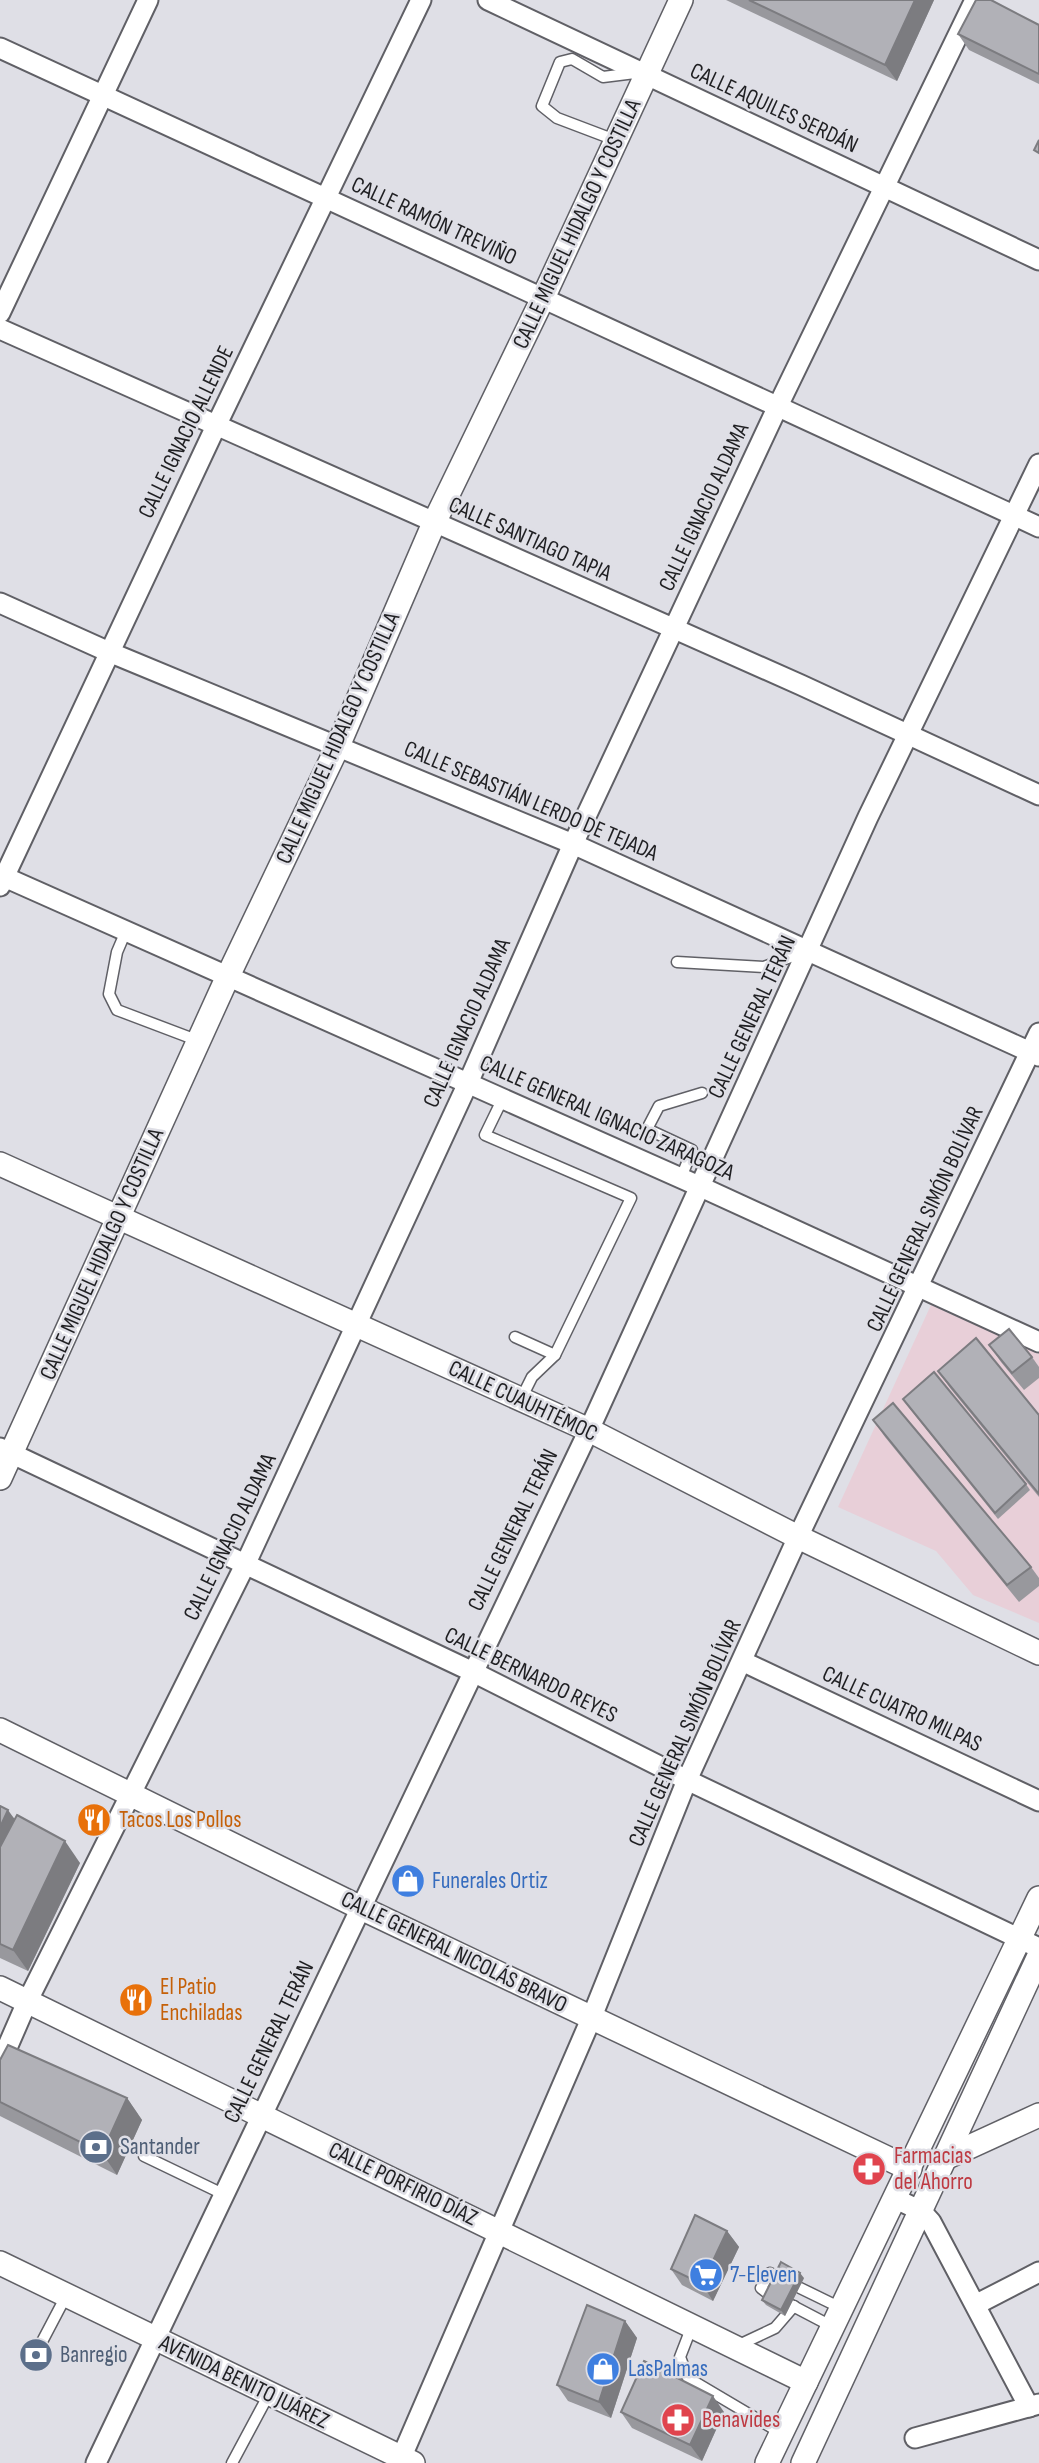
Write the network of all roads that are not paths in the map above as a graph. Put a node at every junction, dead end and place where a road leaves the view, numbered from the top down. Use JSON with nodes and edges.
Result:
{"nodes":[{"id":1,"x":148,"y":0,"type":"edge"},
{"id":2,"x":421,"y":0,"type":"edge"},
{"id":3,"x":488,"y":0,"type":"edge"},
{"id":4,"x":681,"y":0,"type":"edge"},
{"id":5,"x":975,"y":0,"type":"edge"},
{"id":6,"x":0,"y":48,"type":"edge"},
{"id":7,"x":646,"y":75,"type":"junction"},
{"id":8,"x":102,"y":95,"type":"junction"},
{"id":9,"x":615,"y":141,"type":"junction"},
{"id":10,"x":884,"y":187,"type":"junction"},
{"id":11,"x":326,"y":198,"type":"junction"},
{"id":12,"x":1039,"y":260,"type":"edge"},
{"id":13,"x":543,"y":298,"type":"junction"},
{"id":14,"x":0,"y":313,"type":"edge"},
{"id":15,"x":0,"y":329,"type":"edge"},
{"id":16,"x":778,"y":407,"type":"junction"},
{"id":17,"x":216,"y":426,"type":"junction"},
{"id":18,"x":1039,"y":464,"type":"edge"},
{"id":19,"x":1015,"y":516,"type":"junction"},
{"id":20,"x":434,"y":523,"type":"junction"},
{"id":21,"x":1039,"y":527,"type":"edge"},
{"id":22,"x":0,"y":603,"type":"edge"},
{"id":23,"x":673,"y":629,"type":"junction"},
{"id":24,"x":109,"y":652,"type":"junction"},
{"id":25,"x":907,"y":734,"type":"junction"},
{"id":26,"x":338,"y":746,"type":"junction"},
{"id":27,"x":1039,"y":795,"type":"edge"},
{"id":28,"x":573,"y":844,"type":"junction"},
{"id":29,"x":1,"y":880,"type":"edge"},
{"id":30,"x":126,"y":931,"type":"junction"},
{"id":31,"x":810,"y":949,"type":"junction"},
{"id":32,"x":677,"y":962,"type":"dead end"},
{"id":33,"x":228,"y":976,"type":"junction"},
{"id":34,"x":199,"y":1041,"type":"junction"},
{"id":35,"x":1036,"y":1047,"type":"edge"},
{"id":36,"x":468,"y":1083,"type":"junction"},
{"id":37,"x":702,"y":1093,"type":"dead end"},
{"id":38,"x":503,"y":1098,"type":"junction"},
{"id":39,"x":0,"y":1164,"type":"edge"},
{"id":40,"x":681,"y":1178,"type":"junction"},
{"id":41,"x":701,"y":1186,"type":"junction"},
{"id":42,"x":119,"y":1218,"type":"junction"},
{"id":43,"x":920,"y":1286,"type":"junction"},
{"id":44,"x":358,"y":1323,"type":"junction"},
{"id":45,"x":516,"y":1337,"type":"dead end"},
{"id":46,"x":1039,"y":1342,"type":"edge"},
{"id":47,"x":555,"y":1355,"type":"junction"},
{"id":48,"x":521,"y":1399,"type":"junction"},
{"id":49,"x":589,"y":1430,"type":"junction"},
{"id":50,"x":6,"y":1450,"type":"edge"},
{"id":51,"x":0,"y":1478,"type":"edge"},
{"id":52,"x":798,"y":1537,"type":"junction"},
{"id":53,"x":245,"y":1565,"type":"junction"},
{"id":54,"x":1039,"y":1653,"type":"edge"},
{"id":55,"x":744,"y":1662,"type":"junction"},
{"id":56,"x":471,"y":1671,"type":"junction"},
{"id":57,"x":0,"y":1730,"type":"edge"},
{"id":58,"x":687,"y":1780,"type":"junction"},
{"id":59,"x":131,"y":1794,"type":"junction"},
{"id":60,"x":1039,"y":1801,"type":"edge"},
{"id":61,"x":1039,"y":1898,"type":"edge"},
{"id":62,"x":361,"y":1908,"type":"junction"},
{"id":63,"x":1030,"y":1944,"type":"edge"},
{"id":64,"x":1039,"y":1956,"type":"edge"},
{"id":65,"x":0,"y":1988,"type":"edge"},
{"id":66,"x":27,"y":2002,"type":"junction"},
{"id":67,"x":591,"y":2019,"type":"junction"},
{"id":68,"x":0,"y":2064,"type":"edge"},
{"id":69,"x":1039,"y":2115,"type":"edge"},
{"id":70,"x":261,"y":2116,"type":"junction"},
{"id":71,"x":144,"y":2156,"type":"dead end"},
{"id":72,"x":948,"y":2157,"type":"junction"},
{"id":73,"x":910,"y":2169,"type":"junction"},
{"id":74,"x":223,"y":2194,"type":"junction"},
{"id":75,"x":894,"y":2198,"type":"junction"},
{"id":76,"x":921,"y":2211,"type":"junction"},
{"id":77,"x":500,"y":2231,"type":"junction"},
{"id":78,"x":0,"y":2263,"type":"edge"},
{"id":79,"x":1039,"y":2272,"type":"edge"},
{"id":80,"x":780,"y":2277,"type":"edge"},
{"id":81,"x":800,"y":2288,"type":"dead end"},
{"id":82,"x":771,"y":2295,"type":"edge"},
{"id":83,"x":66,"y":2296,"type":"junction"},
{"id":84,"x":976,"y":2304,"type":"junction"},
{"id":85,"x":837,"y":2318,"type":"junction"},
{"id":86,"x":692,"y":2325,"type":"junction"},
{"id":87,"x":155,"y":2339,"type":"junction"},
{"id":88,"x":735,"y":2347,"type":"junction"},
{"id":89,"x":35,"y":2355,"type":"dead end"},
{"id":90,"x":806,"y":2382,"type":"junction"},
{"id":91,"x":269,"y":2394,"type":"junction"},
{"id":92,"x":1034,"y":2405,"type":"edge"},
{"id":93,"x":781,"y":2433,"type":"junction"},
{"id":94,"x":915,"y":2438,"type":"dead end"},
{"id":95,"x":404,"y":2461,"type":"edge"},
{"id":96,"x":96,"y":2463,"type":"edge"},
{"id":97,"x":232,"y":2463,"type":"edge"},
{"id":98,"x":766,"y":2463,"type":"edge"},
{"id":99,"x":803,"y":2463,"type":"edge"}],
"edges":[{"from":1,"to":8,"type":"street"},
{"from":2,"to":11,"type":"street","name":"CALLE IGNACIO ALLENDE"},
{"from":3,"to":7,"type":"street","name":"CALLE AQUILES SERDÁN"},
{"from":4,"to":7,"type":"street","name":"CALLE MIGUEL HIDALGO Y COSTILLA"},
{"from":5,"to":10,"type":"street","name":"CALLE IGNACIO ALDAMA"},
{"from":6,"to":8,"type":"street","name":"CALLE RAMÓN TREVIÑO"},
{"from":7,"to":9,"type":"street","name":"CALLE MIGUEL HIDALGO Y COSTILLA"},
{"from":7,"to":9,"type":"lane"},
{"from":7,"to":10,"type":"street","name":"CALLE AQUILES SERDÁN"},
{"from":8,"to":11,"type":"street","name":"CALLE RAMÓN TREVIÑO"},
{"from":8,"to":14,"type":"street"},
{"from":9,"to":13,"type":"street","name":"CALLE MIGUEL HIDALGO Y COSTILLA"},
{"from":10,"to":12,"type":"street","name":"CALLE AQUILES SERDÁN"},
{"from":10,"to":16,"type":"street","name":"CALLE IGNACIO ALDAMA"},
{"from":11,"to":13,"type":"street","name":"CALLE RAMÓN TREVIÑO"},
{"from":11,"to":17,"type":"street","name":"CALLE IGNACIO ALLENDE"},
{"from":13,"to":16,"type":"street","name":"CALLE RAMÓN TREVIÑO"},
{"from":13,"to":20,"type":"street","name":"CALLE MIGUEL HIDALGO Y COSTILLA"},
{"from":15,"to":17,"type":"street","name":"CALLE SANTIAGO TAPIA"},
{"from":16,"to":19,"type":"street","name":"CALLE RAMÓN TREVIÑO"},
{"from":16,"to":23,"type":"street","name":"CALLE IGNACIO ALDAMA"},
{"from":17,"to":20,"type":"street","name":"CALLE SANTIAGO TAPIA"},
{"from":17,"to":24,"type":"street","name":"CALLE IGNACIO ALLENDE"},
{"from":18,"to":19,"type":"street","name":"CALLE GENERAL TERÁN"},
{"from":19,"to":21,"type":"street","name":"CALLE RAMÓN TREVIÑO"},
{"from":19,"to":25,"type":"street","name":"CALLE GENERAL TERÁN"},
{"from":20,"to":23,"type":"street","name":"CALLE SANTIAGO TAPIA"},
{"from":20,"to":26,"type":"street","name":"CALLE MIGUEL HIDALGO Y COSTILLA"},
{"from":22,"to":24,"type":"street","name":"CALLE SEBASTIÁN LERDO DE TEJADA"},
{"from":23,"to":25,"type":"street","name":"CALLE SANTIAGO TAPIA"},
{"from":23,"to":28,"type":"street","name":"CALLE IGNACIO ALDAMA"},
{"from":24,"to":26,"type":"street","name":"CALLE SEBASTIÁN LERDO DE TEJADA"},
{"from":24,"to":29,"type":"street","name":"CALLE IGNACIO ALLENDE"},
{"from":25,"to":27,"type":"street","name":"CALLE SANTIAGO TAPIA"},
{"from":25,"to":31,"type":"street","name":"CALLE GENERAL TERÁN"},
{"from":26,"to":28,"type":"street","name":"CALLE SEBASTIÁN LERDO DE TEJADA"},
{"from":26,"to":33,"type":"street","name":"CALLE MIGUEL HIDALGO Y COSTILLA"},
{"from":28,"to":31,"type":"street","name":"CALLE SEBASTIÁN LERDO DE TEJADA"},
{"from":28,"to":36,"type":"street","name":"CALLE IGNACIO ALDAMA"},
{"from":29,"to":30,"type":"street","name":"CALLE GENERAL IGNACIO ZARAGOZA"},
{"from":30,"to":33,"type":"street","name":"CALLE GENERAL IGNACIO ZARAGOZA"},
{"from":30,"to":34,"type":"lane"},
{"from":31,"to":32,"type":"lane"},
{"from":31,"to":35,"type":"street","name":"CALLE SEBASTIÁN LERDO DE TEJADA"},
{"from":31,"to":41,"type":"street","name":"CALLE GENERAL TERÁN"},
{"from":33,"to":34,"type":"street","name":"CALLE MIGUEL HIDALGO Y COSTILLA"},
{"from":33,"to":36,"type":"street","name":"CALLE GENERAL IGNACIO ZARAGOZA"},
{"from":34,"to":42,"type":"street","name":"CALLE MIGUEL HIDALGO Y COSTILLA"},
{"from":35,"to":43,"type":"street","name":"CALLE GENERAL SIMÓN BOLÍVAR"},
{"from":36,"to":38,"type":"street","name":"CALLE GENERAL IGNACIO ZARAGOZA"},
{"from":36,"to":44,"type":"street","name":"CALLE IGNACIO ALDAMA"},
{"from":37,"to":40,"type":"lane"},
{"from":38,"to":40,"type":"street","name":"CALLE GENERAL IGNACIO ZARAGOZA"},
{"from":38,"to":47,"type":"lane"},
{"from":39,"to":42,"type":"street","name":"CALLE CUAUHTÉMOC"},
{"from":40,"to":41,"type":"street","name":"CALLE GENERAL IGNACIO ZARAGOZA"},
{"from":41,"to":43,"type":"street","name":"CALLE GENERAL IGNACIO ZARAGOZA"},
{"from":41,"to":49,"type":"street","name":"CALLE GENERAL TERÁN"},
{"from":42,"to":44,"type":"street","name":"CALLE CUAUHTÉMOC"},
{"from":42,"to":50,"type":"street","name":"CALLE MIGUEL HIDALGO Y COSTILLA"},
{"from":43,"to":46,"type":"street","name":"CALLE GENERAL IGNACIO ZARAGOZA"},
{"from":43,"to":52,"type":"street","name":"CALLE GENERAL SIMÓN BOLÍVAR"},
{"from":44,"to":48,"type":"street","name":"CALLE CUAUHTÉMOC"},
{"from":44,"to":53,"type":"street","name":"CALLE IGNACIO ALDAMA"},
{"from":45,"to":47,"type":"lane"},
{"from":47,"to":48,"type":"lane"},
{"from":48,"to":49,"type":"street","name":"CALLE CUAUHTÉMOC"},
{"from":49,"to":52,"type":"street","name":"CALLE CUAUHTÉMOC"},
{"from":49,"to":56,"type":"street","name":"CALLE GENERAL TERÁN"},
{"from":50,"to":51,"type":"street","name":"CALLE MIGUEL HIDALGO Y COSTILLA"},
{"from":50,"to":53,"type":"street","name":"CALLE BERNARDO REYES"},
{"from":52,"to":54,"type":"street","name":"CALLE CUAUHTÉMOC"},
{"from":52,"to":55,"type":"street","name":"CALLE GENERAL SIMÓN BOLÍVAR"},
{"from":53,"to":56,"type":"street","name":"CALLE BERNARDO REYES"},
{"from":53,"to":59,"type":"street","name":"CALLE IGNACIO ALDAMA"},
{"from":55,"to":58,"type":"street","name":"CALLE GENERAL SIMÓN BOLÍVAR"},
{"from":55,"to":60,"type":"street","name":"CALLE CUATRO MILPAS"},
{"from":56,"to":58,"type":"street","name":"CALLE BERNARDO REYES"},
{"from":56,"to":62,"type":"street","name":"CALLE GENERAL TERÁN"},
{"from":57,"to":59,"type":"street","name":"CALLE GENERAL NICOLÁS BRAVO"},
{"from":58,"to":63,"type":"street","name":"CALLE BERNARDO REYES"},
{"from":58,"to":67,"type":"street","name":"CALLE GENERAL SIMÓN BOLÍVAR"},
{"from":59,"to":62,"type":"street","name":"CALLE GENERAL NICOLÁS BRAVO"},
{"from":59,"to":66,"type":"street","name":"CALLE IGNACIO ALDAMA"},
{"from":61,"to":63,"type":"street"},
{"from":62,"to":67,"type":"street","name":"CALLE GENERAL NICOLÁS BRAVO"},
{"from":62,"to":70,"type":"street","name":"CALLE GENERAL TERÁN"},
{"from":63,"to":73,"type":"street"},
{"from":64,"to":72,"type":"street"},
{"from":65,"to":66,"type":"street","name":"CALLE PORFIRIO DÍAZ"},
{"from":66,"to":68,"type":"street","name":"CALLE IGNACIO ALDAMA"},
{"from":66,"to":70,"type":"street","name":"CALLE PORFIRIO DÍAZ"},
{"from":67,"to":73,"type":"street","name":"CALLE GENERAL NICOLÁS BRAVO"},
{"from":67,"to":77,"type":"street","name":"CALLE GENERAL SIMÓN BOLÍVAR"},
{"from":69,"to":72,"type":"street"},
{"from":70,"to":74,"type":"street","name":"CALLE GENERAL TERÁN"},
{"from":70,"to":77,"type":"street","name":"CALLE PORFIRIO DÍAZ"},
{"from":71,"to":74,"type":"lane"},
{"from":72,"to":73,"type":"street"},
{"from":72,"to":76,"type":"street"},
{"from":73,"to":75,"type":"street"},
{"from":74,"to":87,"type":"street","name":"CALLE GENERAL TERÁN"},
{"from":75,"to":76,"type":"street"},
{"from":75,"to":85,"type":"street"},
{"from":76,"to":84,"type":"street"},
{"from":76,"to":99,"type":"street"},
{"from":77,"to":86,"type":"street","name":"CALLE PORFIRIO DÍAZ"},
{"from":77,"to":95,"type":"street","name":"CALLE GENERAL SIMÓN BOLÍVAR"},
{"from":78,"to":83,"type":"street","name":"AVENIDA BENITO JUÁREZ"},
{"from":79,"to":84,"type":"street"},
{"from":80,"to":82,"type":"lane"},
{"from":81,"to":85,"type":"lane"},
{"from":83,"to":87,"type":"street","name":"AVENIDA BENITO JUÁREZ"},
{"from":83,"to":89,"type":"lane"},
{"from":84,"to":92,"type":"street"},
{"from":85,"to":88,"type":"lane"},
{"from":85,"to":90,"type":"street"},
{"from":86,"to":88,"type":"street","name":"CALLE PORFIRIO DÍAZ"},
{"from":86,"to":93,"type":"lane"},
{"from":87,"to":91,"type":"street","name":"AVENIDA BENITO JUÁREZ"},
{"from":87,"to":96,"type":"street","name":"CALLE GENERAL TERÁN"},
{"from":88,"to":90,"type":"street","name":"CALLE PORFIRIO DÍAZ"},
{"from":90,"to":93,"type":"street"},
{"from":91,"to":95,"type":"street","name":"AVENIDA BENITO JUÁREZ"},
{"from":91,"to":97,"type":"lane"},
{"from":92,"to":94,"type":"street"},
{"from":93,"to":98,"type":"street"}]}
